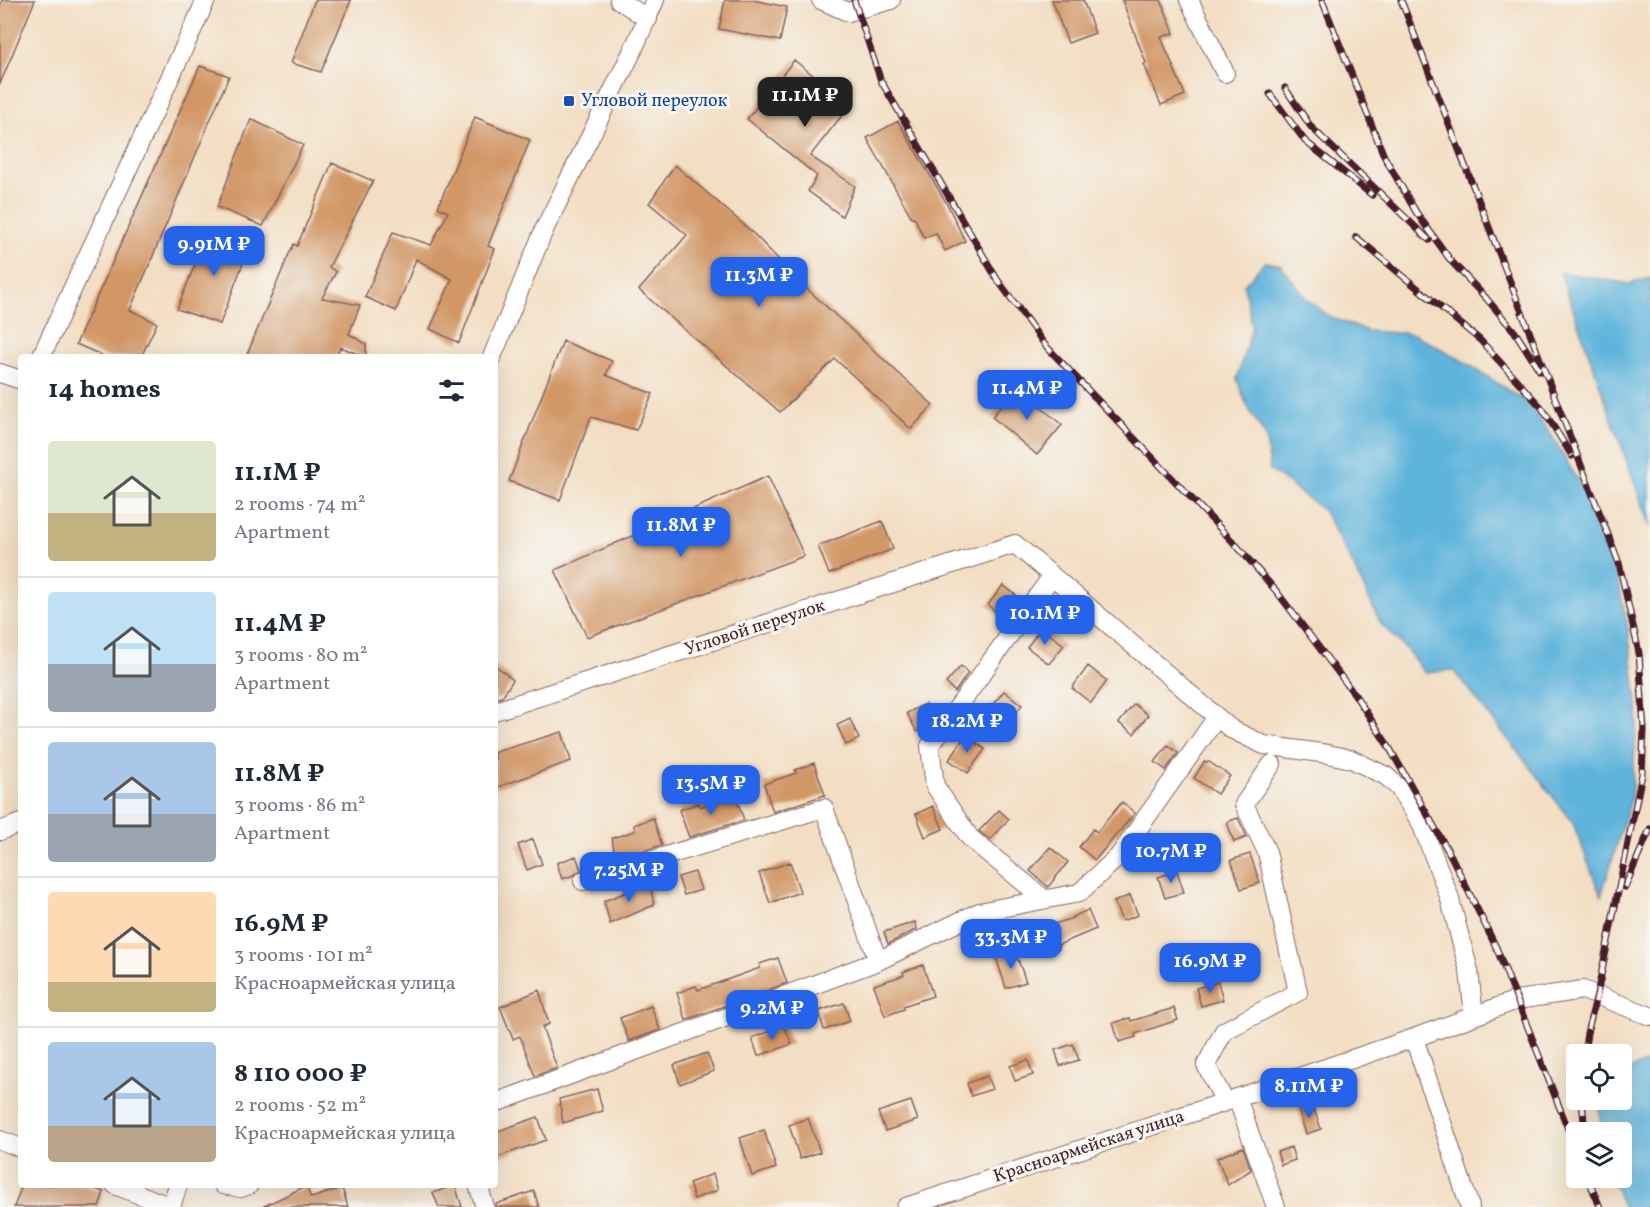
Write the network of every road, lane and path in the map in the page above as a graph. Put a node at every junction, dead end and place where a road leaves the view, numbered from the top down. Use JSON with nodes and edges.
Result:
{"nodes":[{"id":1,"x":206,"y":0,"type":"edge"},
{"id":2,"x":619,"y":0,"type":"edge"},
{"id":3,"x":655,"y":0,"type":"edge"},
{"id":4,"x":821,"y":0,"type":"edge"},
{"id":5,"x":891,"y":0,"type":"edge"},
{"id":6,"x":1189,"y":0,"type":"edge"},
{"id":7,"x":648,"y":19,"type":"junction"},
{"id":8,"x":1225,"y":73,"type":"dead end"},
{"id":9,"x":41,"y":354,"type":"edge"},
{"id":10,"x":493,"y":354,"type":"edge"},
{"id":11,"x":0,"y":373,"type":"edge"},
{"id":12,"x":18,"y":379,"type":"edge"},
{"id":13,"x":1052,"y":576,"type":"junction"},
{"id":14,"x":498,"y":710,"type":"edge"},
{"id":15,"x":1217,"y":717,"type":"junction"},
{"id":16,"x":1272,"y":764,"type":"dead end"},
{"id":17,"x":18,"y":825,"type":"edge"},
{"id":18,"x":0,"y":831,"type":"edge"},
{"id":19,"x":583,"y":881,"type":"dead end"},
{"id":20,"x":1044,"y":899,"type":"junction"},
{"id":21,"x":878,"y":961,"type":"junction"},
{"id":22,"x":1474,"y":1016,"type":"junction"},
{"id":23,"x":1650,"y":1016,"type":"edge"},
{"id":24,"x":1414,"y":1038,"type":"junction"},
{"id":25,"x":1231,"y":1100,"type":"junction"},
{"id":26,"x":498,"y":1102,"type":"edge"},
{"id":27,"x":0,"y":1140,"type":"edge"},
{"id":28,"x":18,"y":1147,"type":"edge"},
{"id":29,"x":123,"y":1188,"type":"edge"},
{"id":30,"x":177,"y":1188,"type":"edge"},
{"id":31,"x":479,"y":1188,"type":"edge"},
{"id":32,"x":171,"y":1207,"type":"edge"},
{"id":33,"x":485,"y":1207,"type":"edge"},
{"id":34,"x":906,"y":1207,"type":"edge"},
{"id":35,"x":1276,"y":1207,"type":"edge"},
{"id":36,"x":1470,"y":1207,"type":"edge"}],
"edges":[{"from":1,"to":9,"type":"street"},
{"from":2,"to":7,"type":"street"},
{"from":3,"to":7,"type":"street"},
{"from":4,"to":5,"type":"street"},
{"from":6,"to":8,"type":"street"},
{"from":7,"to":10,"type":"street"},
{"from":11,"to":12,"type":"street"},
{"from":13,"to":14,"type":"street","name":"Угловой переулок"},
{"from":13,"to":15,"type":"street"},
{"from":13,"to":20,"type":"street"},
{"from":15,"to":20,"type":"street"},
{"from":15,"to":22,"type":"street"},
{"from":16,"to":25,"type":"street"},
{"from":17,"to":18,"type":"street"},
{"from":19,"to":21,"type":"street"},
{"from":20,"to":21,"type":"street"},
{"from":21,"to":26,"type":"street"},
{"from":22,"to":23,"type":"street","name":"Красноармейская улица"},
{"from":22,"to":24,"type":"street","name":"Красноармейская улица"},
{"from":24,"to":25,"type":"street","name":"Красноармейская улица"},
{"from":24,"to":36,"type":"street"},
{"from":25,"to":34,"type":"street","name":"Красноармейская улица"},
{"from":25,"to":35,"type":"street"},
{"from":27,"to":28,"type":"street"},
{"from":29,"to":32,"type":"street"},
{"from":30,"to":32,"type":"street"},
{"from":31,"to":33,"type":"street"}]}
